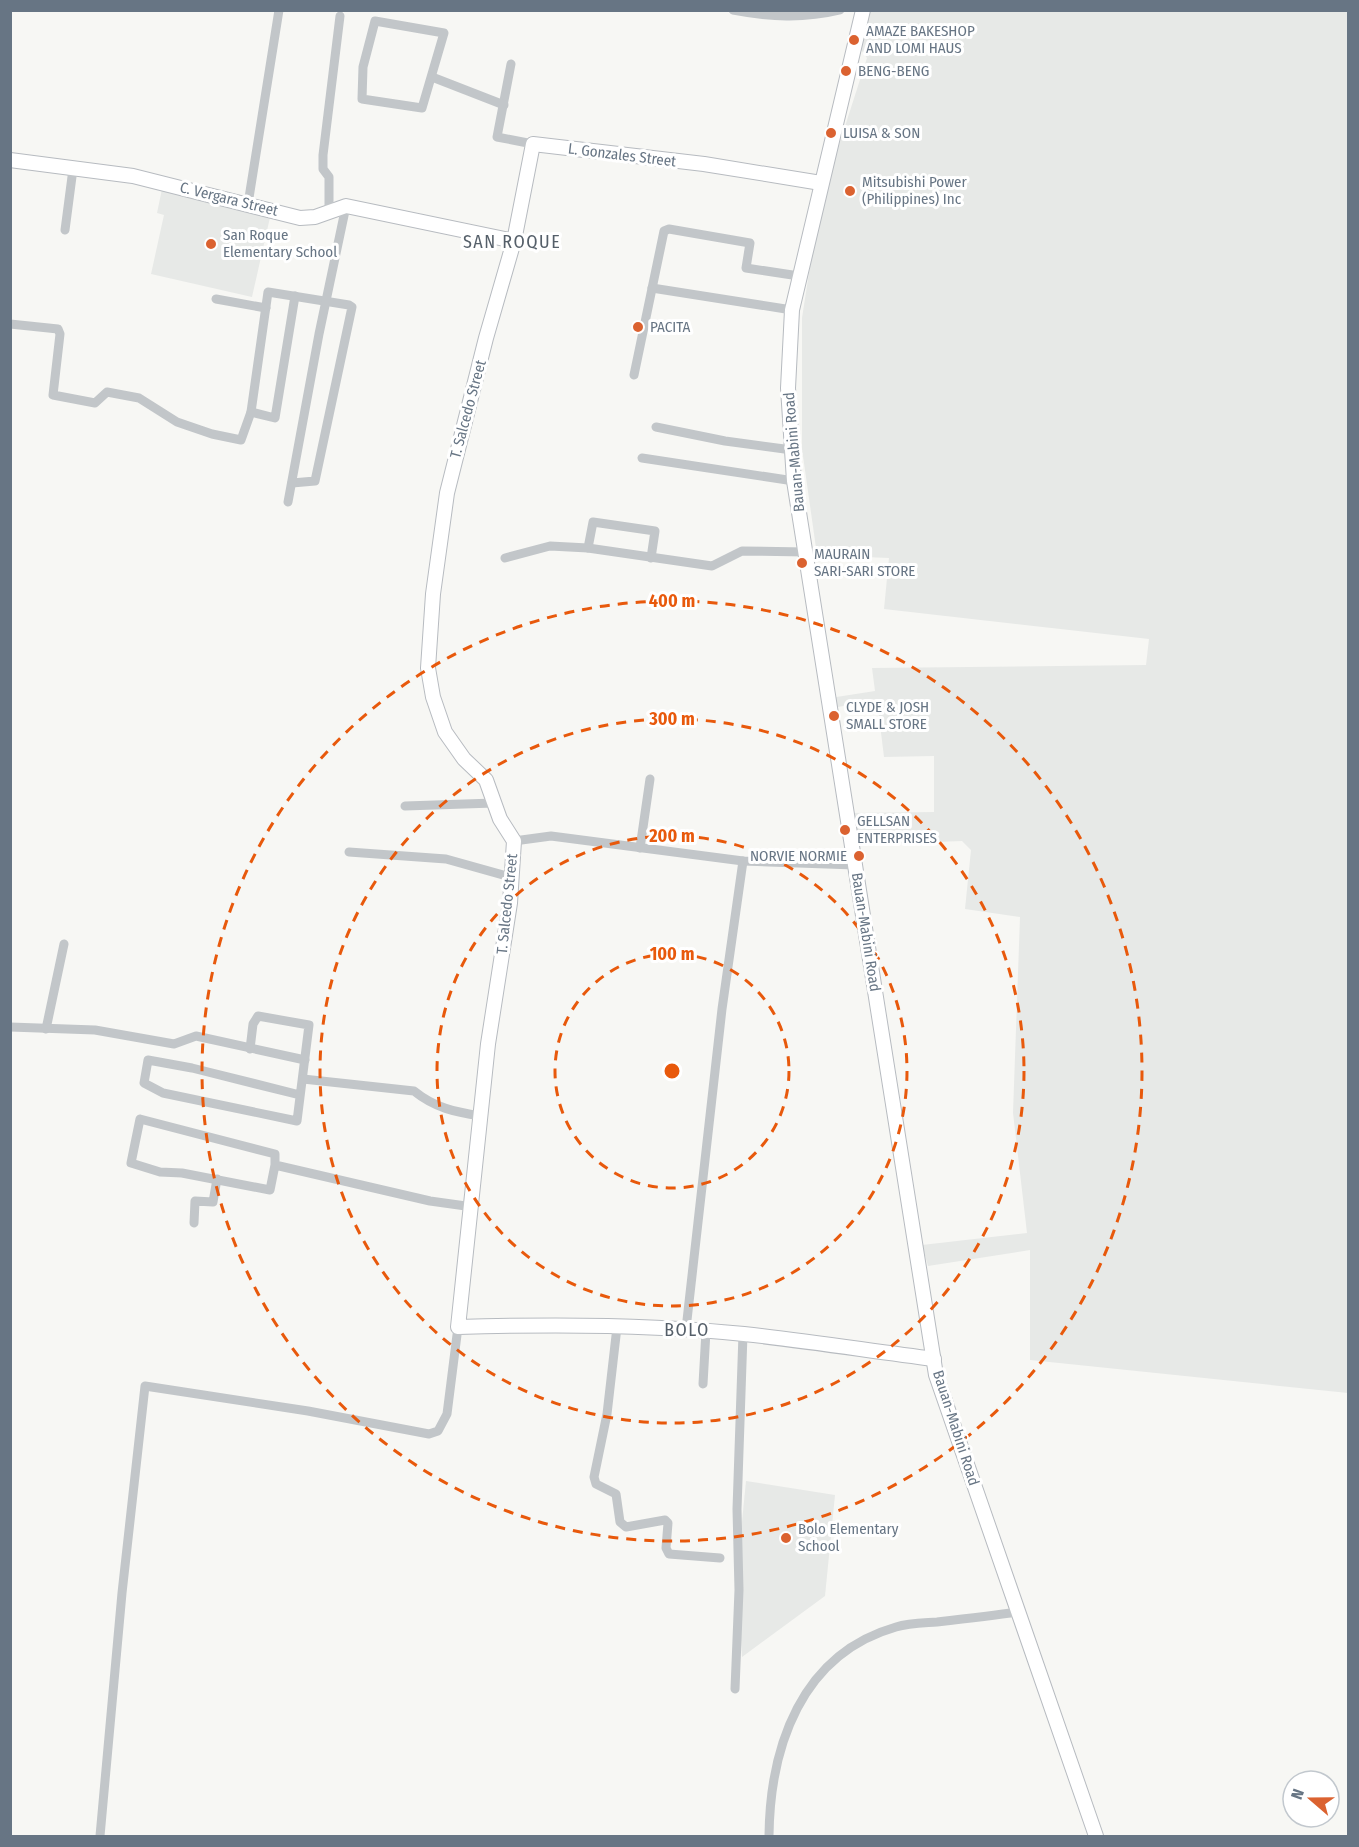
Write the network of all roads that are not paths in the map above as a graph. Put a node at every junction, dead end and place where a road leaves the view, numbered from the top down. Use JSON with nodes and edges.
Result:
{"nodes":[{"id":1,"x":279,"y":10,"type":"edge"},
{"id":2,"x":734,"y":10,"type":"edge"},
{"id":3,"x":840,"y":10,"type":"edge"},
{"id":4,"x":863,"y":10,"type":"edge"},
{"id":5,"x":340,"y":16,"type":"dead end"},
{"id":6,"x":511,"y":64,"type":"dead end"},
{"id":7,"x":432,"y":77,"type":"junction"},
{"id":8,"x":504,"y":105,"type":"junction"},
{"id":9,"x":532,"y":144,"type":"junction"},
{"id":10,"x":10,"y":160,"type":"edge"},
{"id":11,"x":73,"y":169,"type":"junction"},
{"id":12,"x":821,"y":183,"type":"junction"},
{"id":13,"x":248,"y":204,"type":"junction"},
{"id":14,"x":346,"y":206,"type":"junction"},
{"id":15,"x":329,"y":211,"type":"junction"},
{"id":16,"x":65,"y":230,"type":"dead end"},
{"id":17,"x":514,"y":241,"type":"junction"},
{"id":18,"x":799,"y":276,"type":"junction"},
{"id":19,"x":652,"y":288,"type":"junction"},
{"id":20,"x":295,"y":296,"type":"junction"},
{"id":21,"x":216,"y":299,"type":"dead end"},
{"id":22,"x":326,"y":303,"type":"junction"},
{"id":23,"x":266,"y":309,"type":"junction"},
{"id":24,"x":792,"y":310,"type":"junction"},
{"id":25,"x":10,"y":324,"type":"edge"},
{"id":26,"x":634,"y":375,"type":"dead end"},
{"id":27,"x":251,"y":412,"type":"junction"},
{"id":28,"x":656,"y":427,"type":"dead end"},
{"id":29,"x":792,"y":450,"type":"junction"},
{"id":30,"x":642,"y":458,"type":"dead end"},
{"id":31,"x":794,"y":481,"type":"junction"},
{"id":32,"x":292,"y":483,"type":"junction"},
{"id":33,"x":288,"y":502,"type":"dead end"},
{"id":34,"x":588,"y":548,"type":"junction"},
{"id":35,"x":806,"y":552,"type":"junction"},
{"id":36,"x":505,"y":558,"type":"dead end"},
{"id":37,"x":651,"y":558,"type":"junction"},
{"id":38,"x":650,"y":779,"type":"dead end"},
{"id":39,"x":494,"y":803,"type":"junction"},
{"id":40,"x":405,"y":806,"type":"dead end"},
{"id":41,"x":514,"y":842,"type":"junction"},
{"id":42,"x":640,"y":848,"type":"junction"},
{"id":43,"x":349,"y":852,"type":"dead end"},
{"id":44,"x":743,"y":861,"type":"junction"},
{"id":45,"x":855,"y":865,"type":"junction"},
{"id":46,"x":510,"y":877,"type":"junction"},
{"id":47,"x":64,"y":944,"type":"dead end"},
{"id":48,"x":10,"y":1027,"type":"edge"},
{"id":49,"x":46,"y":1029,"type":"junction"},
{"id":50,"x":250,"y":1049,"type":"junction"},
{"id":51,"x":305,"y":1060,"type":"junction"},
{"id":52,"x":303,"y":1078,"type":"junction"},
{"id":53,"x":300,"y":1095,"type":"junction"},
{"id":54,"x":481,"y":1116,"type":"junction"},
{"id":55,"x":275,"y":1165,"type":"junction"},
{"id":56,"x":217,"y":1179,"type":"junction"},
{"id":57,"x":473,"y":1207,"type":"junction"},
{"id":58,"x":194,"y":1223,"type":"dead end"},
{"id":59,"x":617,"y":1327,"type":"junction"},
{"id":60,"x":458,"y":1328,"type":"junction"},
{"id":61,"x":686,"y":1329,"type":"junction"},
{"id":62,"x":706,"y":1331,"type":"junction"},
{"id":63,"x":743,"y":1334,"type":"junction"},
{"id":64,"x":934,"y":1359,"type":"junction"},
{"id":65,"x":703,"y":1384,"type":"dead end"},
{"id":66,"x":720,"y":1558,"type":"dead end"},
{"id":67,"x":1018,"y":1612,"type":"junction"},
{"id":68,"x":735,"y":1689,"type":"dead end"},
{"id":69,"x":100,"y":1836,"type":"edge"},
{"id":70,"x":769,"y":1836,"type":"edge"},
{"id":71,"x":1096,"y":1836,"type":"edge"}],
"edges":[{"from":1,"to":13,"type":"street"},
{"from":2,"to":3,"type":"street"},
{"from":4,"to":12,"type":"street","name":"Bauan-Mabini Road"},
{"from":5,"to":15,"type":"street"},
{"from":6,"to":8,"type":"street","name":"L. Gonzales Street"},
{"from":7,"to":7,"type":"street"},
{"from":7,"to":8,"type":"street"},
{"from":8,"to":9,"type":"street","name":"L. Gonzales Street"},
{"from":9,"to":12,"type":"street","name":"L. Gonzales Street"},
{"from":9,"to":17,"type":"street","name":"T. Salcedo Street"},
{"from":10,"to":11,"type":"street","name":"C. Vergara Street"},
{"from":11,"to":13,"type":"street","name":"C. Vergara Street"},
{"from":11,"to":16,"type":"street"},
{"from":12,"to":18,"type":"street","name":"Bauan-Mabini Road"},
{"from":13,"to":15,"type":"street","name":"C. Vergara Street"},
{"from":14,"to":15,"type":"street","name":"C. Vergara Street"},
{"from":14,"to":17,"type":"street","name":"C. Vergara Street"},
{"from":14,"to":22,"type":"street"},
{"from":17,"to":39,"type":"street","name":"T. Salcedo Street"},
{"from":18,"to":19,"type":"street"},
{"from":18,"to":24,"type":"street","name":"Bauan-Mabini Road"},
{"from":19,"to":24,"type":"street"},
{"from":19,"to":26,"type":"street"},
{"from":20,"to":22,"type":"street"},
{"from":20,"to":23,"type":"street"},
{"from":20,"to":27,"type":"street"},
{"from":21,"to":23,"type":"street"},
{"from":22,"to":32,"type":"street"},
{"from":22,"to":32,"type":"street"},
{"from":23,"to":27,"type":"street"},
{"from":24,"to":29,"type":"street","name":"Bauan-Mabini Road"},
{"from":25,"to":27,"type":"street"},
{"from":28,"to":29,"type":"street"},
{"from":29,"to":31,"type":"street","name":"Bauan-Mabini Road"},
{"from":30,"to":31,"type":"street"},
{"from":31,"to":35,"type":"street","name":"Bauan-Mabini Road"},
{"from":32,"to":33,"type":"street"},
{"from":34,"to":36,"type":"street"},
{"from":34,"to":37,"type":"street"},
{"from":34,"to":37,"type":"street"},
{"from":35,"to":37,"type":"street"},
{"from":35,"to":45,"type":"street","name":"Bauan-Mabini Road"},
{"from":38,"to":42,"type":"street"},
{"from":39,"to":40,"type":"street"},
{"from":39,"to":41,"type":"street","name":"T. Salcedo Street"},
{"from":41,"to":42,"type":"street"},
{"from":41,"to":46,"type":"street","name":"T. Salcedo Street"},
{"from":42,"to":44,"type":"street"},
{"from":43,"to":46,"type":"street"},
{"from":44,"to":45,"type":"street"},
{"from":44,"to":61,"type":"street"},
{"from":45,"to":64,"type":"street","name":"Bauan-Mabini Road"},
{"from":46,"to":54,"type":"street","name":"T. Salcedo Street"},
{"from":47,"to":49,"type":"street"},
{"from":48,"to":49,"type":"street"},
{"from":49,"to":50,"type":"street"},
{"from":50,"to":51,"type":"street"},
{"from":50,"to":51,"type":"street"},
{"from":51,"to":52,"type":"street"},
{"from":52,"to":53,"type":"street"},
{"from":52,"to":54,"type":"street"},
{"from":53,"to":53,"type":"street"},
{"from":54,"to":57,"type":"street","name":"T. Salcedo Street"},
{"from":55,"to":56,"type":"street"},
{"from":55,"to":56,"type":"street"},
{"from":55,"to":57,"type":"street"},
{"from":56,"to":58,"type":"street"},
{"from":57,"to":60,"type":"street","name":"T. Salcedo Street"},
{"from":59,"to":60,"type":"street"},
{"from":59,"to":61,"type":"street"},
{"from":59,"to":66,"type":"street"},
{"from":60,"to":69,"type":"street","name":"T. Salcedo Street"},
{"from":61,"to":62,"type":"street"},
{"from":62,"to":63,"type":"street"},
{"from":62,"to":65,"type":"street"},
{"from":63,"to":64,"type":"street"},
{"from":63,"to":68,"type":"street"},
{"from":64,"to":67,"type":"street","name":"Bauan-Mabini Road"},
{"from":67,"to":70,"type":"street"},
{"from":67,"to":71,"type":"street","name":"Bauan-Mabini Road"}]}
